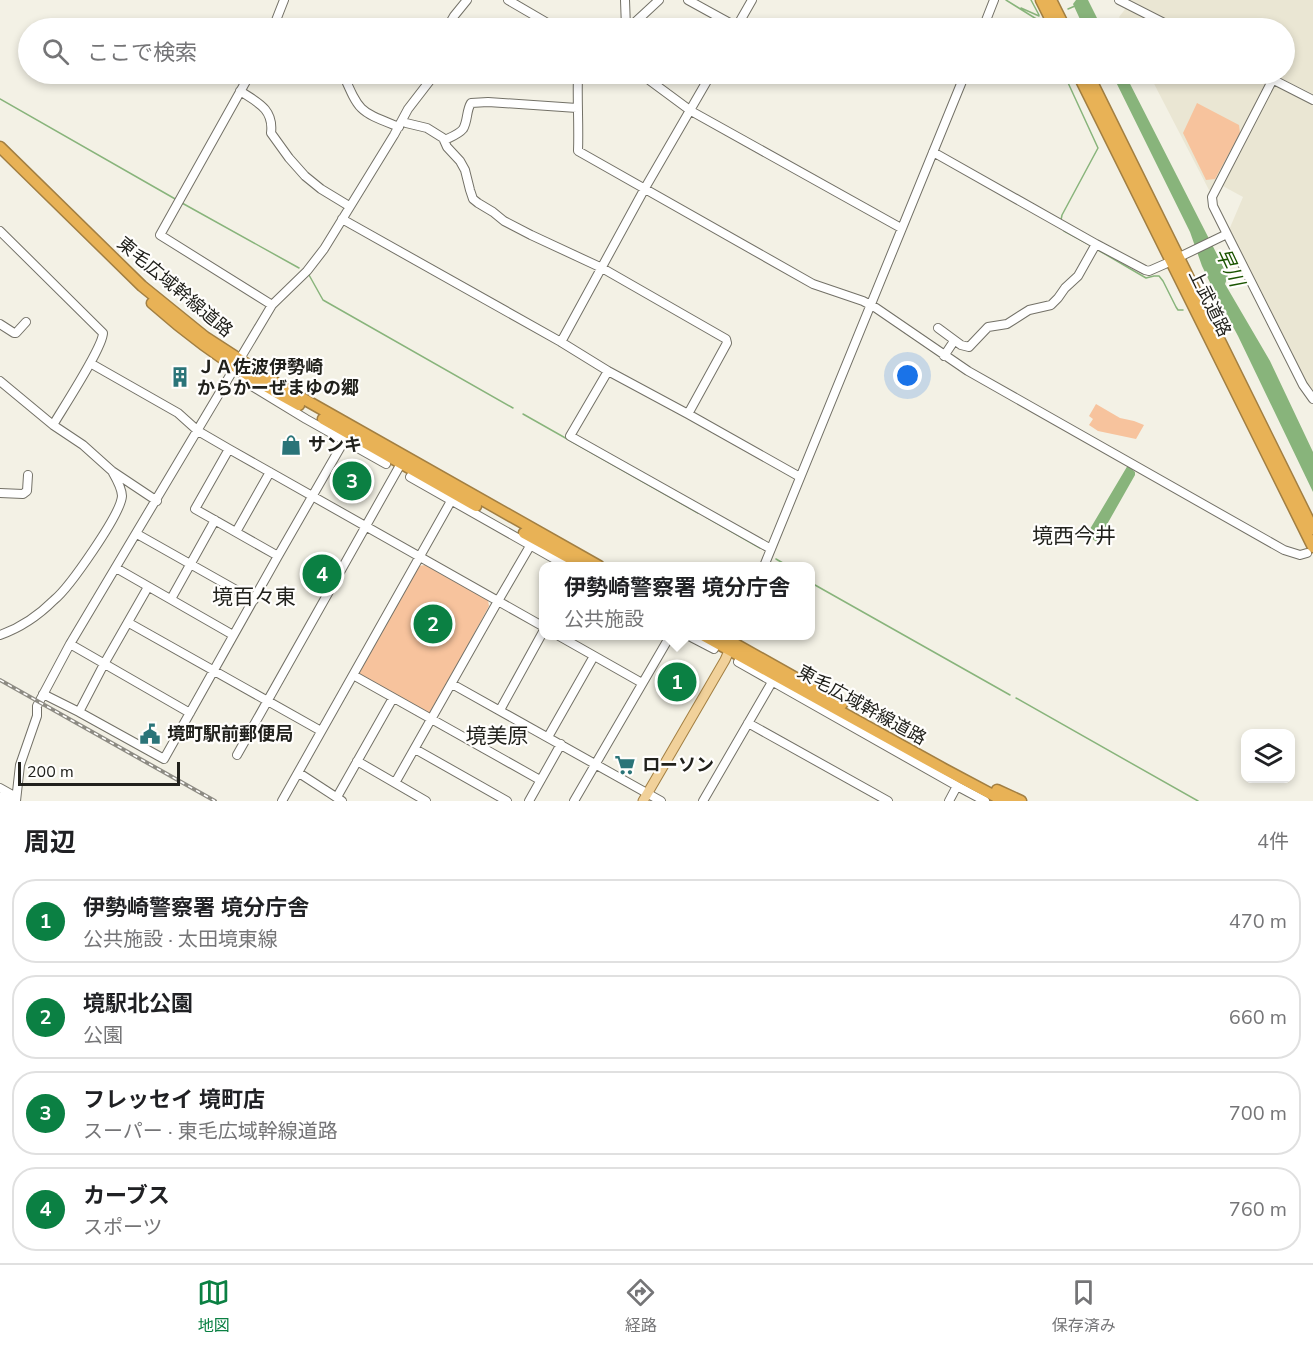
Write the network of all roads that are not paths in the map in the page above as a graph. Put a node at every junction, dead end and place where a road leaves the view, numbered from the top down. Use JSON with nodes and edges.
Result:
{"nodes":[{"id":1,"x":284,"y":0,"type":"edge"},
{"id":2,"x":467,"y":0,"type":"edge"},
{"id":3,"x":508,"y":0,"type":"edge"},
{"id":4,"x":625,"y":0,"type":"edge"},
{"id":5,"x":659,"y":0,"type":"edge"},
{"id":6,"x":688,"y":0,"type":"edge"},
{"id":7,"x":752,"y":0,"type":"edge"},
{"id":8,"x":994,"y":0,"type":"edge"},
{"id":9,"x":1041,"y":0,"type":"edge"},
{"id":10,"x":1051,"y":0,"type":"edge"},
{"id":11,"x":1119,"y":0,"type":"edge"},
{"id":12,"x":277,"y":18,"type":"edge"},
{"id":13,"x":453,"y":18,"type":"edge"},
{"id":14,"x":539,"y":18,"type":"edge"},
{"id":15,"x":626,"y":18,"type":"edge"},
{"id":16,"x":640,"y":18,"type":"edge"},
{"id":17,"x":719,"y":18,"type":"edge"},
{"id":18,"x":742,"y":18,"type":"edge"},
{"id":19,"x":987,"y":18,"type":"edge"},
{"id":20,"x":1050,"y":18,"type":"edge"},
{"id":21,"x":1060,"y":18,"type":"edge"},
{"id":22,"x":1154,"y":18,"type":"edge"},
{"id":23,"x":244,"y":84,"type":"edge"},
{"id":24,"x":348,"y":84,"type":"edge"},
{"id":25,"x":427,"y":84,"type":"edge"},
{"id":26,"x":578,"y":84,"type":"edge"},
{"id":27,"x":655,"y":84,"type":"edge"},
{"id":28,"x":706,"y":84,"type":"edge"},
{"id":29,"x":961,"y":84,"type":"edge"},
{"id":30,"x":1083,"y":84,"type":"edge"},
{"id":31,"x":1093,"y":84,"type":"edge"},
{"id":32,"x":1270,"y":84,"type":"edge"},
{"id":33,"x":1283,"y":84,"type":"edge"},
{"id":34,"x":240,"y":91,"type":"junction"},
{"id":35,"x":1313,"y":100,"type":"edge"},
{"id":36,"x":577,"y":108,"type":"junction"},
{"id":37,"x":691,"y":111,"type":"junction"},
{"id":38,"x":400,"y":124,"type":"junction"},
{"id":39,"x":445,"y":140,"type":"junction"},
{"id":40,"x":0,"y":147,"type":"edge"},
{"id":41,"x":933,"y":152,"type":"junction"},
{"id":42,"x":0,"y":157,"type":"edge"},
{"id":43,"x":645,"y":188,"type":"junction"},
{"id":44,"x":349,"y":206,"type":"junction"},
{"id":45,"x":342,"y":219,"type":"junction"},
{"id":46,"x":901,"y":228,"type":"junction"},
{"id":47,"x":0,"y":231,"type":"edge"},
{"id":48,"x":1223,"y":236,"type":"junction"},
{"id":49,"x":1096,"y":244,"type":"junction"},
{"id":50,"x":1178,"y":257,"type":"junction"},
{"id":51,"x":602,"y":268,"type":"junction"},
{"id":52,"x":273,"y":305,"type":"junction"},
{"id":53,"x":871,"y":305,"type":"junction"},
{"id":54,"x":26,"y":322,"type":"dead end"},
{"id":55,"x":0,"y":324,"type":"edge"},
{"id":56,"x":938,"y":328,"type":"dead end"},
{"id":57,"x":954,"y":341,"type":"junction"},
{"id":58,"x":561,"y":342,"type":"junction"},
{"id":59,"x":944,"y":356,"type":"junction"},
{"id":60,"x":90,"y":363,"type":"junction"},
{"id":61,"x":238,"y":364,"type":"junction"},
{"id":62,"x":608,"y":371,"type":"junction"},
{"id":63,"x":242,"y":380,"type":"dead end"},
{"id":64,"x":0,"y":381,"type":"edge"},
{"id":65,"x":1313,"y":399,"type":"edge"},
{"id":66,"x":305,"y":413,"type":"junction"},
{"id":67,"x":688,"y":414,"type":"junction"},
{"id":68,"x":53,"y":425,"type":"junction"},
{"id":69,"x":198,"y":431,"type":"junction"},
{"id":70,"x":344,"y":441,"type":"junction"},
{"id":71,"x":361,"y":445,"type":"junction"},
{"id":72,"x":228,"y":449,"type":"junction"},
{"id":73,"x":403,"y":460,"type":"junction"},
{"id":74,"x":386,"y":464,"type":"dead end"},
{"id":75,"x":112,"y":471,"type":"junction"},
{"id":76,"x":270,"y":472,"type":"junction"},
{"id":77,"x":28,"y":475,"type":"dead end"},
{"id":78,"x":410,"y":477,"type":"dead end"},
{"id":79,"x":800,"y":477,"type":"junction"},
{"id":80,"x":0,"y":493,"type":"edge"},
{"id":81,"x":312,"y":496,"type":"junction"},
{"id":82,"x":157,"y":501,"type":"junction"},
{"id":83,"x":451,"y":501,"type":"junction"},
{"id":84,"x":479,"y":507,"type":"junction"},
{"id":85,"x":483,"y":519,"type":"junction"},
{"id":86,"x":215,"y":520,"type":"junction"},
{"id":87,"x":365,"y":526,"type":"junction"},
{"id":88,"x":1313,"y":529,"type":"edge"},
{"id":89,"x":236,"y":532,"type":"junction"},
{"id":90,"x":137,"y":534,"type":"junction"},
{"id":91,"x":530,"y":546,"type":"junction"},
{"id":92,"x":771,"y":549,"type":"junction"},
{"id":93,"x":1310,"y":550,"type":"edge"},
{"id":94,"x":278,"y":556,"type":"junction"},
{"id":95,"x":419,"y":556,"type":"junction"},
{"id":96,"x":558,"y":562,"type":"edge"},
{"id":97,"x":575,"y":562,"type":"edge"},
{"id":98,"x":590,"y":562,"type":"edge"},
{"id":99,"x":766,"y":562,"type":"edge"},
{"id":100,"x":190,"y":564,"type":"junction"},
{"id":101,"x":116,"y":568,"type":"junction"},
{"id":102,"x":148,"y":587,"type":"junction"},
{"id":103,"x":171,"y":599,"type":"junction"},
{"id":104,"x":254,"y":600,"type":"junction"},
{"id":105,"x":498,"y":601,"type":"junction"},
{"id":106,"x":129,"y":623,"type":"junction"},
{"id":107,"x":539,"y":626,"type":"edge"},
{"id":108,"x":0,"y":634,"type":"edge"},
{"id":109,"x":233,"y":635,"type":"junction"},
{"id":110,"x":539,"y":636,"type":"edge"},
{"id":111,"x":566,"y":640,"type":"edge"},
{"id":112,"x":668,"y":640,"type":"edge"},
{"id":113,"x":696,"y":640,"type":"edge"},
{"id":114,"x":732,"y":642,"type":"edge"},
{"id":115,"x":70,"y":644,"type":"junction"},
{"id":116,"x":714,"y":650,"type":"dead end"},
{"id":117,"x":594,"y":656,"type":"junction"},
{"id":118,"x":738,"y":662,"type":"dead end"},
{"id":119,"x":104,"y":664,"type":"junction"},
{"id":120,"x":214,"y":671,"type":"junction"},
{"id":121,"x":352,"y":675,"type":"junction"},
{"id":122,"x":772,"y":682,"type":"junction"},
{"id":123,"x":642,"y":683,"type":"junction"},
{"id":124,"x":452,"y":684,"type":"junction"},
{"id":125,"x":43,"y":694,"type":"junction"},
{"id":126,"x":393,"y":698,"type":"junction"},
{"id":127,"x":268,"y":701,"type":"junction"},
{"id":128,"x":831,"y":706,"type":"junction"},
{"id":129,"x":500,"y":710,"type":"junction"},
{"id":130,"x":79,"y":712,"type":"junction"},
{"id":131,"x":190,"y":713,"type":"junction"},
{"id":132,"x":431,"y":719,"type":"junction"},
{"id":133,"x":839,"y":720,"type":"junction"},
{"id":134,"x":748,"y":723,"type":"junction"},
{"id":135,"x":321,"y":731,"type":"junction"},
{"id":136,"x":548,"y":737,"type":"junction"},
{"id":137,"x":561,"y":744,"type":"junction"},
{"id":138,"x":415,"y":749,"type":"junction"},
{"id":139,"x":237,"y":755,"type":"dead end"},
{"id":140,"x":357,"y":761,"type":"junction"},
{"id":141,"x":596,"y":765,"type":"junction"},
{"id":142,"x":299,"y":773,"type":"junction"},
{"id":143,"x":540,"y":780,"type":"junction"},
{"id":144,"x":395,"y":783,"type":"junction"},
{"id":145,"x":957,"y":786,"type":"junction"},
{"id":146,"x":0,"y":788,"type":"edge"},
{"id":147,"x":0,"y":797,"type":"edge"},
{"id":148,"x":645,"y":797,"type":"edge"},
{"id":149,"x":340,"y":799,"type":"edge"},
{"id":150,"x":14,"y":800,"type":"edge"},
{"id":151,"x":282,"y":801,"type":"edge"},
{"id":152,"x":426,"y":801,"type":"edge"},
{"id":153,"x":507,"y":801,"type":"edge"},
{"id":154,"x":529,"y":801,"type":"edge"},
{"id":155,"x":574,"y":801,"type":"edge"},
{"id":156,"x":661,"y":801,"type":"edge"},
{"id":157,"x":703,"y":801,"type":"edge"},
{"id":158,"x":887,"y":801,"type":"edge"},
{"id":159,"x":949,"y":801,"type":"edge"},
{"id":160,"x":985,"y":801,"type":"edge"},
{"id":161,"x":1004,"y":801,"type":"edge"},
{"id":162,"x":1021,"y":801,"type":"edge"}],
"edges":[{"from":1,"to":12,"type":"street"},
{"from":2,"to":13,"type":"street"},
{"from":3,"to":14,"type":"street"},
{"from":4,"to":15,"type":"street"},
{"from":5,"to":16,"type":"street"},
{"from":6,"to":17,"type":"street"},
{"from":7,"to":18,"type":"street"},
{"from":8,"to":19,"type":"street"},
{"from":9,"to":20,"type":"highway"},
{"from":10,"to":21,"type":"highway"},
{"from":11,"to":22,"type":"street"},
{"from":23,"to":34,"type":"street"},
{"from":24,"to":38,"type":"street"},
{"from":25,"to":38,"type":"street"},
{"from":26,"to":36,"type":"street"},
{"from":27,"to":37,"type":"street"},
{"from":28,"to":37,"type":"street"},
{"from":29,"to":41,"type":"street"},
{"from":30,"to":50,"type":"highway","name":"上武道路"},
{"from":31,"to":50,"type":"highway","name":"上武道路"},
{"from":32,"to":48,"type":"street"},
{"from":33,"to":35,"type":"street"},
{"from":34,"to":44,"type":"street"},
{"from":34,"to":52,"type":"street"},
{"from":36,"to":39,"type":"street"},
{"from":36,"to":43,"type":"street"},
{"from":37,"to":43,"type":"street"},
{"from":37,"to":46,"type":"street"},
{"from":38,"to":39,"type":"street"},
{"from":38,"to":44,"type":"street"},
{"from":39,"to":51,"type":"street"},
{"from":40,"to":61,"type":"highway","name":"東毛広域幹線道路"},
{"from":41,"to":46,"type":"street"},
{"from":41,"to":49,"type":"street"},
{"from":42,"to":61,"type":"highway","name":"東毛広域幹線道路"},
{"from":43,"to":51,"type":"street"},
{"from":43,"to":53,"type":"street"},
{"from":44,"to":45,"type":"street"},
{"from":45,"to":52,"type":"street"},
{"from":45,"to":58,"type":"street"},
{"from":46,"to":53,"type":"street"},
{"from":47,"to":60,"type":"street"},
{"from":48,"to":50,"type":"street"},
{"from":48,"to":65,"type":"street"},
{"from":49,"to":50,"type":"street"},
{"from":49,"to":57,"type":"street"},
{"from":50,"to":88,"type":"highway","name":"上武道路"},
{"from":50,"to":93,"type":"highway","name":"上武道路"},
{"from":51,"to":58,"type":"street"},
{"from":51,"to":67,"type":"street"},
{"from":52,"to":61,"type":"street"},
{"from":53,"to":59,"type":"street"},
{"from":53,"to":79,"type":"street"},
{"from":54,"to":55,"type":"street"},
{"from":56,"to":57,"type":"street"},
{"from":57,"to":59,"type":"street"},
{"from":58,"to":62,"type":"street"},
{"from":59,"to":93,"type":"street"},
{"from":60,"to":68,"type":"street"},
{"from":60,"to":69,"type":"street"},
{"from":61,"to":66,"type":"highway","name":"東毛広域幹線道路"},
{"from":61,"to":69,"type":"street"},
{"from":61,"to":73,"type":"highway","name":"東毛広域幹線道路"},
{"from":62,"to":67,"type":"street"},
{"from":62,"to":92,"type":"street"},
{"from":63,"to":66,"type":"street"},
{"from":64,"to":68,"type":"street"},
{"from":66,"to":70,"type":"street"},
{"from":66,"to":71,"type":"highway","name":"東毛広域幹線道路"},
{"from":67,"to":79,"type":"street"},
{"from":68,"to":75,"type":"street"},
{"from":69,"to":72,"type":"street"},
{"from":69,"to":82,"type":"street"},
{"from":70,"to":71,"type":"street"},
{"from":70,"to":81,"type":"street"},
{"from":71,"to":73,"type":"highway","name":"東毛広域幹線道路"},
{"from":71,"to":74,"type":"street"},
{"from":72,"to":76,"type":"street"},
{"from":72,"to":86,"type":"street"},
{"from":73,"to":84,"type":"highway","name":"東毛広域幹線道路"},
{"from":73,"to":87,"type":"street"},
{"from":73,"to":98,"type":"highway","name":"東毛広域幹線道路"},
{"from":75,"to":82,"type":"street"},
{"from":75,"to":108,"type":"street"},
{"from":76,"to":81,"type":"street"},
{"from":76,"to":89,"type":"street"},
{"from":77,"to":80,"type":"street"},
{"from":78,"to":83,"type":"street"},
{"from":79,"to":92,"type":"street"},
{"from":81,"to":87,"type":"street"},
{"from":81,"to":94,"type":"street"},
{"from":82,"to":90,"type":"street"},
{"from":83,"to":85,"type":"street"},
{"from":83,"to":95,"type":"street"},
{"from":84,"to":85,"type":"street"},
{"from":84,"to":97,"type":"highway","name":"東毛広域幹線道路"},
{"from":85,"to":91,"type":"street"},
{"from":86,"to":89,"type":"street"},
{"from":86,"to":100,"type":"street"},
{"from":87,"to":95,"type":"street"},
{"from":87,"to":127,"type":"street"},
{"from":89,"to":94,"type":"street"},
{"from":90,"to":100,"type":"street"},
{"from":90,"to":101,"type":"street"},
{"from":91,"to":96,"type":"street"},
{"from":91,"to":105,"type":"street"},
{"from":92,"to":99,"type":"street"},
{"from":94,"to":104,"type":"street"},
{"from":95,"to":105,"type":"street"},
{"from":95,"to":121,"type":"street"},
{"from":100,"to":103,"type":"street"},
{"from":100,"to":104,"type":"street"},
{"from":101,"to":102,"type":"street"},
{"from":101,"to":115,"type":"street"},
{"from":102,"to":103,"type":"street"},
{"from":102,"to":106,"type":"street"},
{"from":103,"to":109,"type":"street"},
{"from":104,"to":109,"type":"street"},
{"from":105,"to":107,"type":"street"},
{"from":105,"to":124,"type":"street"},
{"from":106,"to":119,"type":"street"},
{"from":106,"to":120,"type":"street"},
{"from":109,"to":120,"type":"street"},
{"from":110,"to":129,"type":"street"},
{"from":111,"to":117,"type":"street"},
{"from":112,"to":123,"type":"street"},
{"from":113,"to":116,"type":"street"},
{"from":114,"to":128,"type":"highway","name":"東毛広域幹線道路"},
{"from":114,"to":148,"type":"main road"},
{"from":114,"to":162,"type":"highway","name":"東毛広域幹線道路"},
{"from":115,"to":119,"type":"street"},
{"from":115,"to":125,"type":"street"},
{"from":117,"to":123,"type":"street"},
{"from":117,"to":136,"type":"street"},
{"from":118,"to":122,"type":"street"},
{"from":119,"to":130,"type":"street"},
{"from":119,"to":131,"type":"street"},
{"from":120,"to":127,"type":"street"},
{"from":120,"to":131,"type":"street"},
{"from":121,"to":126,"type":"street"},
{"from":121,"to":135,"type":"street"},
{"from":122,"to":133,"type":"street"},
{"from":122,"to":134,"type":"street"},
{"from":123,"to":141,"type":"street"},
{"from":124,"to":129,"type":"street"},
{"from":124,"to":132,"type":"street"},
{"from":125,"to":130,"type":"street"},
{"from":125,"to":150,"type":"street"},
{"from":126,"to":132,"type":"street"},
{"from":126,"to":140,"type":"street"},
{"from":127,"to":135,"type":"street"},
{"from":127,"to":139,"type":"street"},
{"from":128,"to":133,"type":"street"},
{"from":128,"to":161,"type":"highway","name":"東毛広域幹線道路"},
{"from":129,"to":136,"type":"street"},
{"from":130,"to":131,"type":"street"},
{"from":132,"to":138,"type":"street"},
{"from":132,"to":143,"type":"street"},
{"from":133,"to":145,"type":"street"},
{"from":134,"to":157,"type":"street"},
{"from":134,"to":158,"type":"street"},
{"from":135,"to":142,"type":"street"},
{"from":136,"to":137,"type":"street"},
{"from":137,"to":141,"type":"street"},
{"from":137,"to":143,"type":"street"},
{"from":138,"to":144,"type":"street"},
{"from":138,"to":153,"type":"street"},
{"from":140,"to":144,"type":"street"},
{"from":140,"to":149,"type":"street"},
{"from":141,"to":148,"type":"street"},
{"from":141,"to":155,"type":"street"},
{"from":142,"to":149,"type":"street"},
{"from":142,"to":151,"type":"street"},
{"from":143,"to":154,"type":"street"},
{"from":144,"to":152,"type":"street"},
{"from":145,"to":159,"type":"street"},
{"from":145,"to":160,"type":"street"},
{"from":146,"to":150,"type":"street"},
{"from":147,"to":150,"type":"street"},
{"from":148,"to":156,"type":"street"}]}
